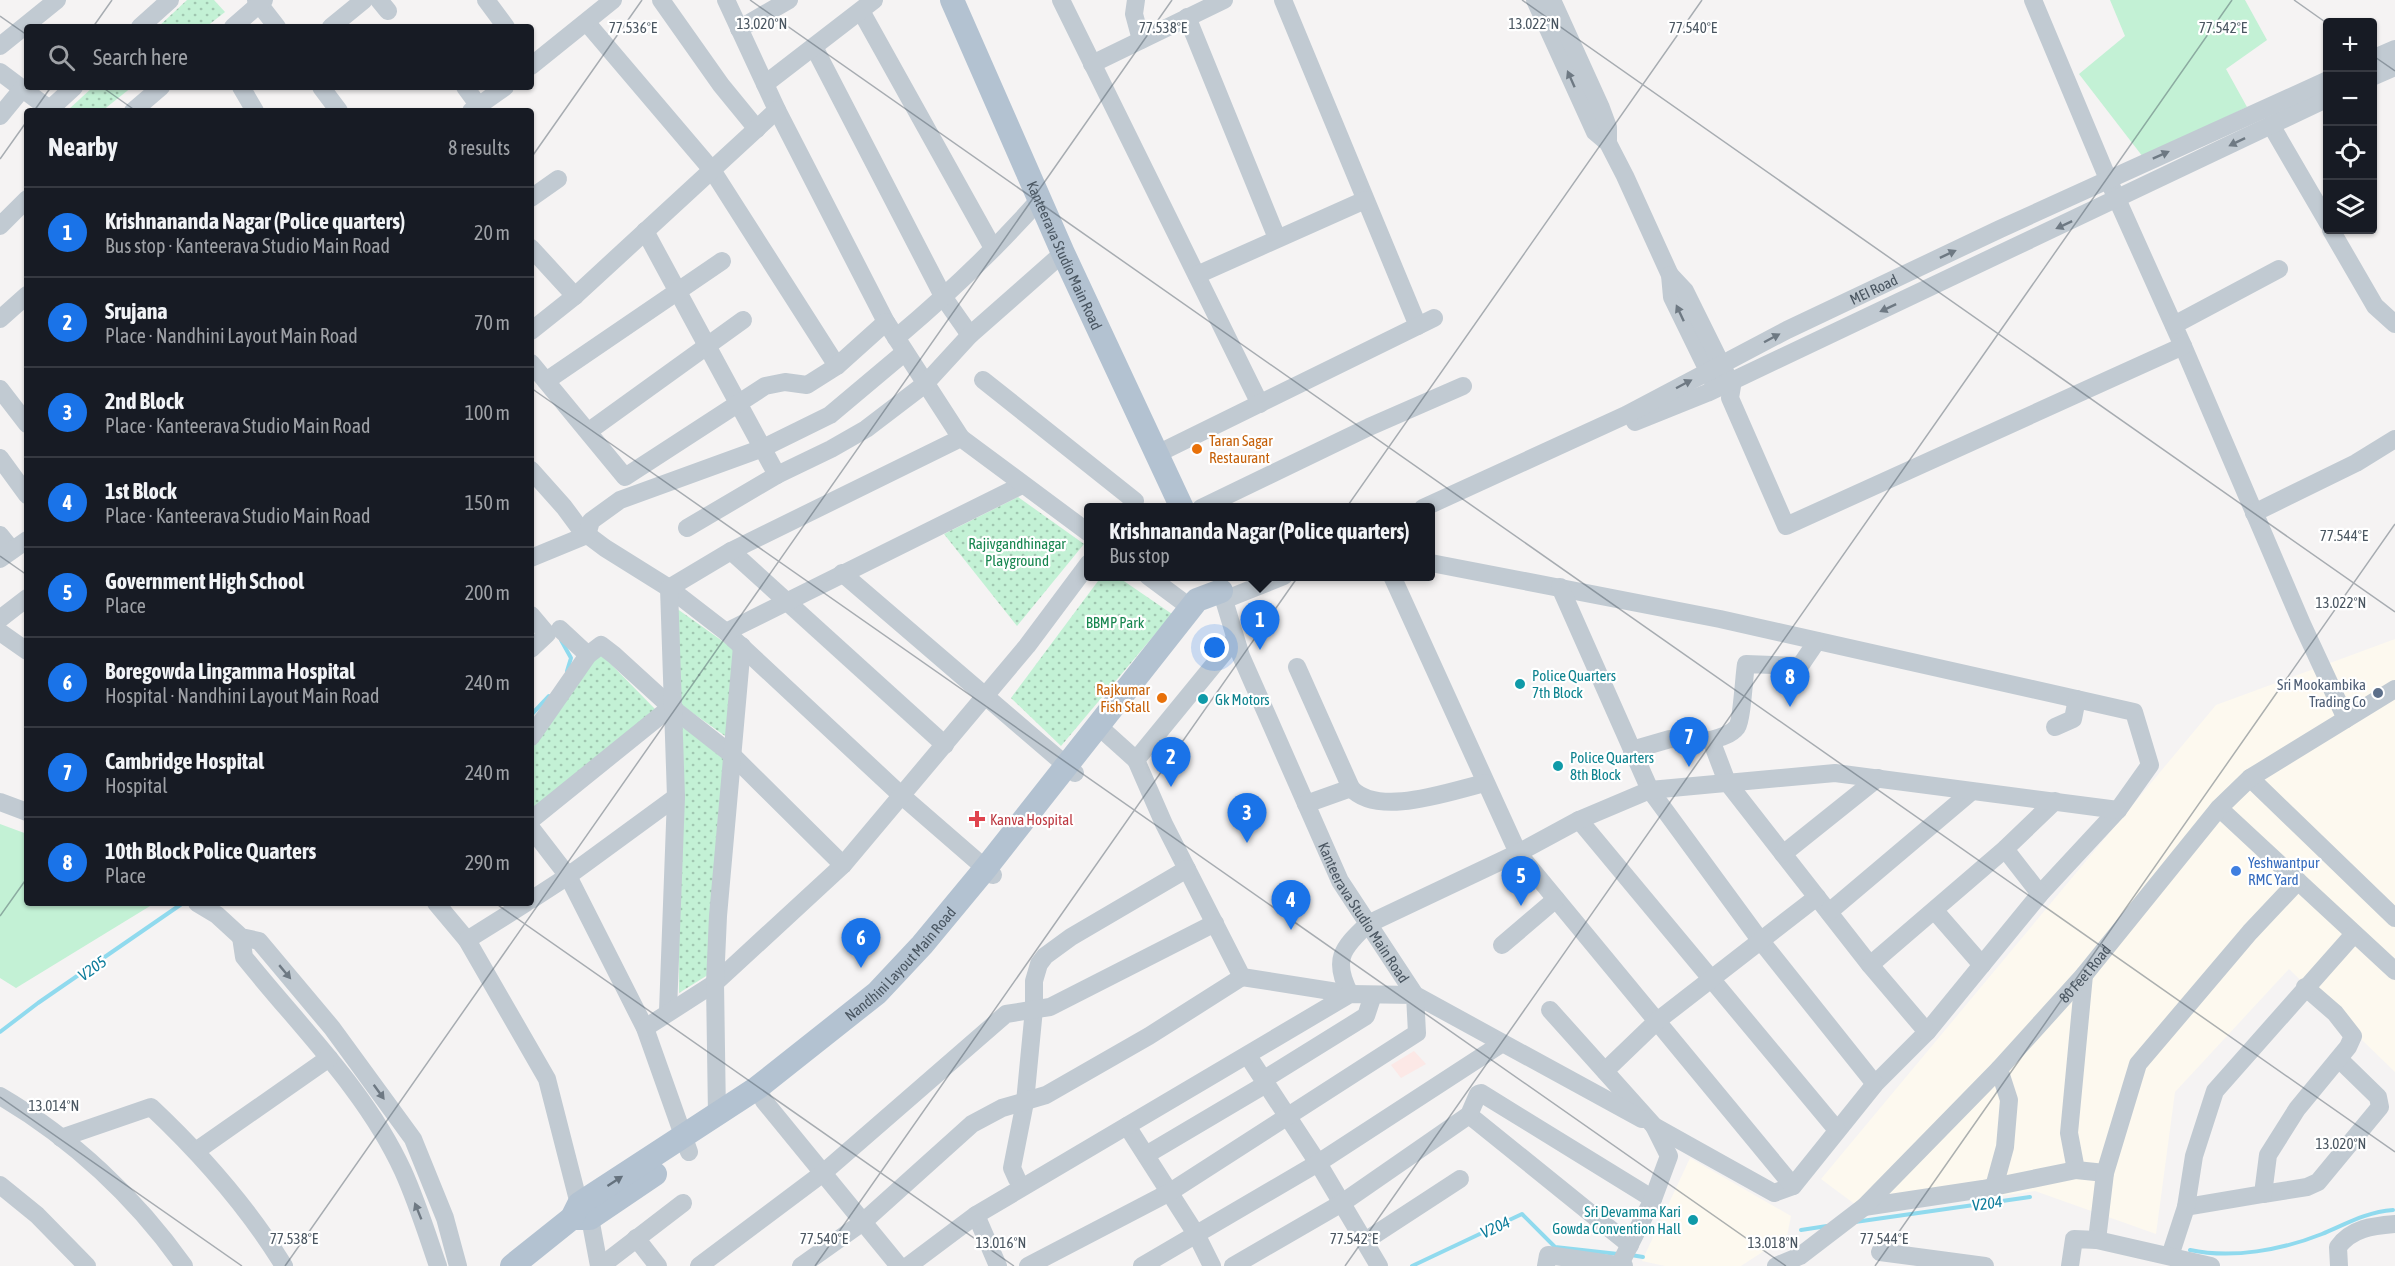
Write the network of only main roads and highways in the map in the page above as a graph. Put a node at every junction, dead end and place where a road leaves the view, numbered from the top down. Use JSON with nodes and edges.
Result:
{"nodes":[{"id":1,"x":952,"y":0,"type":"edge"},
{"id":2,"x":1180,"y":503,"type":"edge"},
{"id":3,"x":1220,"y":589,"type":"edge"},
{"id":4,"x":1070,"y":770,"type":"junction"},
{"id":5,"x":760,"y":1094,"type":"junction"},
{"id":6,"x":686,"y":1145,"type":"junction"},
{"id":7,"x":512,"y":1266,"type":"edge"}],
"edges":[{"from":1,"to":2,"type":"main road","name":"Kanteerava Studio Main Road"},
{"from":3,"to":4,"type":"main road"},
{"from":3,"to":4,"type":"main road","name":"Nandhini Layout Main Road"},
{"from":4,"to":5,"type":"main road","name":"Nandhini Layout Main Road"},
{"from":5,"to":6,"type":"main road"},
{"from":5,"to":6,"type":"main road","name":"Nandhini Layout Main Road"},
{"from":6,"to":7,"type":"main road","name":"Nandhini Layout Main Road"}]}
